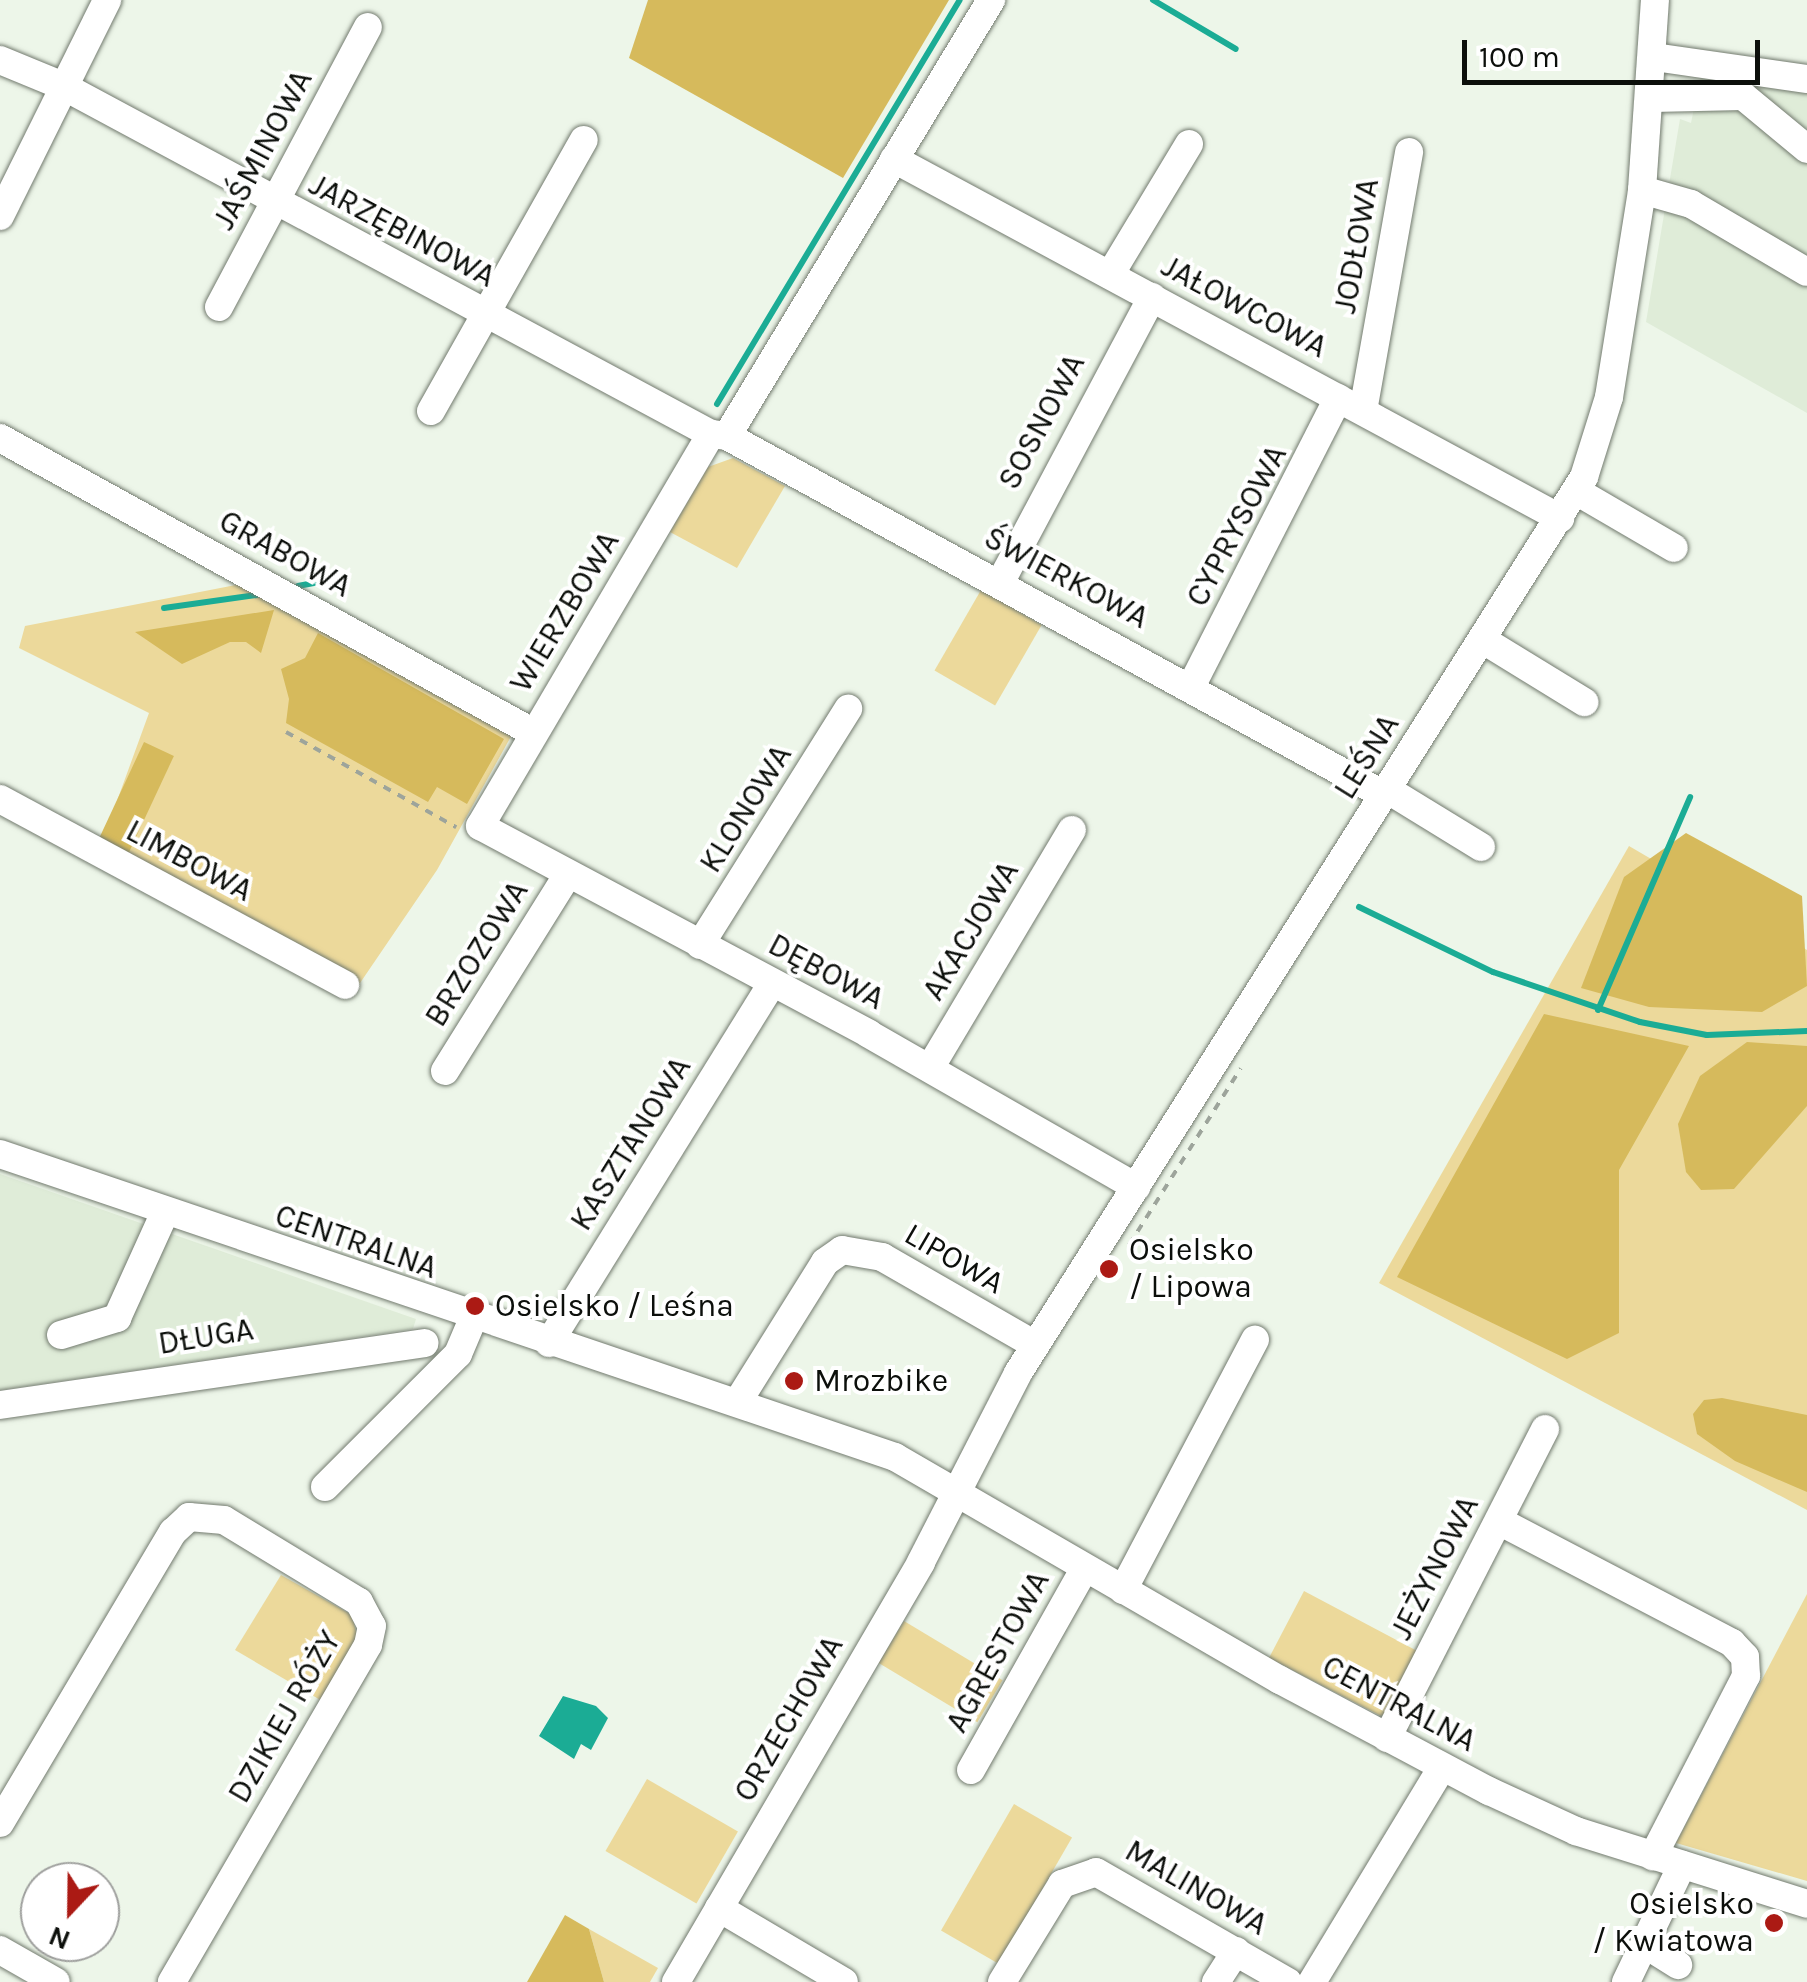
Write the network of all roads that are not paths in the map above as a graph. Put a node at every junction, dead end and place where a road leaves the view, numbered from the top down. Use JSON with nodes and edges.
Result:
{"nodes":[{"id":1,"x":107,"y":0,"type":"edge"},
{"id":2,"x":991,"y":0,"type":"edge"},
{"id":3,"x":1655,"y":0,"type":"edge"},
{"id":4,"x":368,"y":27,"type":"dead end"},
{"id":5,"x":1654,"y":57,"type":"junction"},
{"id":6,"x":0,"y":60,"type":"edge"},
{"id":7,"x":1807,"y":78,"type":"edge"},
{"id":8,"x":63,"y":86,"type":"junction"},
{"id":9,"x":1652,"y":98,"type":"junction"},
{"id":10,"x":584,"y":140,"type":"dead end"},
{"id":11,"x":1189,"y":144,"type":"dead end"},
{"id":12,"x":1807,"y":149,"type":"edge"},
{"id":13,"x":1409,"y":152,"type":"dead end"},
{"id":14,"x":894,"y":159,"type":"junction"},
{"id":15,"x":1642,"y":190,"type":"junction"},
{"id":16,"x":274,"y":204,"type":"junction"},
{"id":17,"x":0,"y":216,"type":"edge"},
{"id":18,"x":1807,"y":272,"type":"edge"},
{"id":19,"x":1110,"y":275,"type":"junction"},
{"id":20,"x":1152,"y":297,"type":"junction"},
{"id":21,"x":220,"y":307,"type":"dead end"},
{"id":22,"x":487,"y":315,"type":"junction"},
{"id":23,"x":1338,"y":398,"type":"junction"},
{"id":24,"x":431,"y":411,"type":"dead end"},
{"id":25,"x":1363,"y":411,"type":"junction"},
{"id":26,"x":719,"y":435,"type":"junction"},
{"id":27,"x":0,"y":438,"type":"edge"},
{"id":28,"x":1576,"y":492,"type":"junction"},
{"id":29,"x":1560,"y":518,"type":"junction"},
{"id":30,"x":1674,"y":548,"type":"dead end"},
{"id":31,"x":1000,"y":582,"type":"junction"},
{"id":32,"x":1483,"y":640,"type":"junction"},
{"id":33,"x":1192,"y":684,"type":"junction"},
{"id":34,"x":1584,"y":702,"type":"dead end"},
{"id":35,"x":848,"y":709,"type":"dead end"},
{"id":36,"x":534,"y":732,"type":"junction"},
{"id":37,"x":1386,"y":792,"type":"junction"},
{"id":38,"x":0,"y":800,"type":"edge"},
{"id":39,"x":480,"y":826,"type":"joint"},
{"id":40,"x":1072,"y":830,"type":"dead end"},
{"id":41,"x":1481,"y":846,"type":"dead end"},
{"id":42,"x":568,"y":874,"type":"junction"},
{"id":43,"x":700,"y":946,"type":"junction"},
{"id":44,"x":772,"y":983,"type":"junction"},
{"id":45,"x":344,"y":984,"type":"dead end"},
{"id":46,"x":930,"y":1068,"type":"junction"},
{"id":47,"x":445,"y":1071,"type":"dead end"},
{"id":48,"x":0,"y":1154,"type":"edge"},
{"id":49,"x":1136,"y":1187,"type":"junction"},
{"id":50,"x":164,"y":1212,"type":"junction"},
{"id":51,"x":473,"y":1318,"type":"junction"},
{"id":52,"x":61,"y":1335,"type":"dead end"},
{"id":53,"x":1256,"y":1340,"type":"dead end"},
{"id":54,"x":548,"y":1342,"type":"junction"},
{"id":55,"x":424,"y":1343,"type":"dead end"},
{"id":56,"x":1036,"y":1346,"type":"junction"},
{"id":57,"x":737,"y":1404,"type":"junction"},
{"id":58,"x":0,"y":1406,"type":"edge"},
{"id":59,"x":1546,"y":1430,"type":"dead end"},
{"id":60,"x":326,"y":1487,"type":"dead end"},
{"id":61,"x":956,"y":1488,"type":"junction"},
{"id":62,"x":1498,"y":1520,"type":"junction"},
{"id":63,"x":1084,"y":1568,"type":"junction"},
{"id":64,"x":1123,"y":1590,"type":"junction"},
{"id":65,"x":1387,"y":1738,"type":"junction"},
{"id":66,"x":1442,"y":1767,"type":"junction"},
{"id":67,"x":971,"y":1770,"type":"dead end"},
{"id":68,"x":0,"y":1823,"type":"edge"},
{"id":69,"x":1653,"y":1856,"type":"junction"},
{"id":70,"x":1682,"y":1865,"type":"junction"},
{"id":71,"x":1807,"y":1904,"type":"edge"},
{"id":72,"x":719,"y":1908,"type":"junction"},
{"id":73,"x":1646,"y":1946,"type":"junction"},
{"id":74,"x":0,"y":1950,"type":"edge"},
{"id":75,"x":1236,"y":1952,"type":"junction"},
{"id":76,"x":1678,"y":1965,"type":"dead end"},
{"id":77,"x":56,"y":1982,"type":"edge"},
{"id":78,"x":172,"y":1982,"type":"edge"},
{"id":79,"x":676,"y":1982,"type":"edge"},
{"id":80,"x":844,"y":1982,"type":"edge"},
{"id":81,"x":1002,"y":1982,"type":"edge"},
{"id":82,"x":1216,"y":1982,"type":"edge"},
{"id":83,"x":1288,"y":1982,"type":"edge"},
{"id":84,"x":1312,"y":1982,"type":"edge"},
{"id":85,"x":1626,"y":1982,"type":"edge"}],
"edges":[{"from":1,"to":8,"type":"street"},
{"from":2,"to":14,"type":"street","name":"WIERZBOWA"},
{"from":3,"to":5,"type":"street","name":"LEŚNA"},
{"from":4,"to":16,"type":"street","name":"JAŚMINOWA"},
{"from":5,"to":7,"type":"street"},
{"from":5,"to":9,"type":"street","name":"LEŚNA"},
{"from":6,"to":8,"type":"street","name":"JARZĘBINOWA"},
{"from":8,"to":16,"type":"street","name":"JARZĘBINOWA"},
{"from":8,"to":17,"type":"street"},
{"from":9,"to":12,"type":"street"},
{"from":9,"to":15,"type":"street","name":"LEŚNA"},
{"from":10,"to":22,"type":"street"},
{"from":11,"to":19,"type":"street"},
{"from":13,"to":25,"type":"street","name":"JODŁOWA"},
{"from":14,"to":19,"type":"street","name":"JAŁOWCOWA"},
{"from":14,"to":26,"type":"street","name":"WIERZBOWA"},
{"from":15,"to":18,"type":"street"},
{"from":15,"to":28,"type":"street","name":"LEŚNA"},
{"from":16,"to":21,"type":"street","name":"JAŚMINOWA"},
{"from":16,"to":22,"type":"street","name":"JARZĘBINOWA"},
{"from":19,"to":20,"type":"street","name":"JAŁOWCOWA"},
{"from":20,"to":23,"type":"street","name":"JAŁOWCOWA"},
{"from":20,"to":31,"type":"street","name":"SOSNOWA"},
{"from":22,"to":24,"type":"street"},
{"from":22,"to":26,"type":"street","name":"JARZĘBINOWA"},
{"from":23,"to":25,"type":"street","name":"JAŁOWCOWA"},
{"from":23,"to":33,"type":"street","name":"CYPRYSOWA"},
{"from":25,"to":29,"type":"street","name":"JAŁOWCOWA"},
{"from":26,"to":31,"type":"street","name":"ŚWIERKOWA"},
{"from":26,"to":36,"type":"street","name":"WIERZBOWA"},
{"from":27,"to":36,"type":"street","name":"GRABOWA"},
{"from":28,"to":29,"type":"street","name":"LEŚNA"},
{"from":28,"to":30,"type":"street"},
{"from":29,"to":32,"type":"street","name":"LEŚNA"},
{"from":31,"to":33,"type":"street","name":"ŚWIERKOWA"},
{"from":32,"to":34,"type":"street"},
{"from":32,"to":37,"type":"street","name":"LEŚNA"},
{"from":33,"to":37,"type":"street","name":"ŚWIERKOWA"},
{"from":35,"to":43,"type":"street","name":"KLONOWA"},
{"from":36,"to":39,"type":"street","name":"WIERZBOWA"},
{"from":37,"to":41,"type":"street","name":"ŚWIERKOWA"},
{"from":37,"to":49,"type":"street","name":"LEŚNA"},
{"from":38,"to":45,"type":"street","name":"LIMBOWA"},
{"from":39,"to":42,"type":"street","name":"DĘBOWA"},
{"from":40,"to":46,"type":"street","name":"AKACJOWA"},
{"from":42,"to":43,"type":"street","name":"DĘBOWA"},
{"from":42,"to":47,"type":"street","name":"BRZOZOWA"},
{"from":43,"to":44,"type":"street","name":"DĘBOWA"},
{"from":44,"to":46,"type":"street","name":"DĘBOWA"},
{"from":44,"to":54,"type":"street","name":"KASZTANOWA"},
{"from":46,"to":49,"type":"street","name":"DĘBOWA"},
{"from":48,"to":50,"type":"street","name":"CENTRALNA"},
{"from":49,"to":56,"type":"street","name":"LEŚNA"},
{"from":50,"to":51,"type":"street","name":"CENTRALNA"},
{"from":50,"to":52,"type":"street"},
{"from":51,"to":54,"type":"street","name":"CENTRALNA"},
{"from":51,"to":60,"type":"street"},
{"from":53,"to":64,"type":"street"},
{"from":54,"to":57,"type":"street","name":"CENTRALNA"},
{"from":55,"to":58,"type":"street","name":"DŁUGA"},
{"from":56,"to":57,"type":"street","name":"LIPOWA"},
{"from":56,"to":61,"type":"street","name":"LEŚNA"},
{"from":57,"to":61,"type":"street","name":"CENTRALNA"},
{"from":59,"to":62,"type":"street","name":"JEŻYNOWA"},
{"from":61,"to":63,"type":"street","name":"CENTRALNA"},
{"from":61,"to":72,"type":"street","name":"ORZECHOWA"},
{"from":62,"to":65,"type":"street","name":"JEŻYNOWA"},
{"from":62,"to":69,"type":"street"},
{"from":63,"to":64,"type":"street","name":"CENTRALNA"},
{"from":63,"to":67,"type":"street","name":"AGRESTOWA"},
{"from":64,"to":65,"type":"street","name":"CENTRALNA"},
{"from":65,"to":66,"type":"street","name":"CENTRALNA"},
{"from":66,"to":69,"type":"street","name":"CENTRALNA"},
{"from":66,"to":84,"type":"street"},
{"from":68,"to":78,"type":"street","name":"DZIKIEJ RÓŻY"},
{"from":69,"to":70,"type":"street","name":"CENTRALNA"},
{"from":70,"to":71,"type":"street","name":"CENTRALNA"},
{"from":70,"to":73,"type":"street"},
{"from":72,"to":79,"type":"street","name":"ORZECHOWA"},
{"from":72,"to":80,"type":"street"},
{"from":73,"to":76,"type":"street"},
{"from":73,"to":85,"type":"street"},
{"from":74,"to":77,"type":"street"},
{"from":75,"to":81,"type":"street","name":"MALINOWA"},
{"from":75,"to":82,"type":"street"},
{"from":75,"to":83,"type":"street","name":"MALINOWA"}]}
